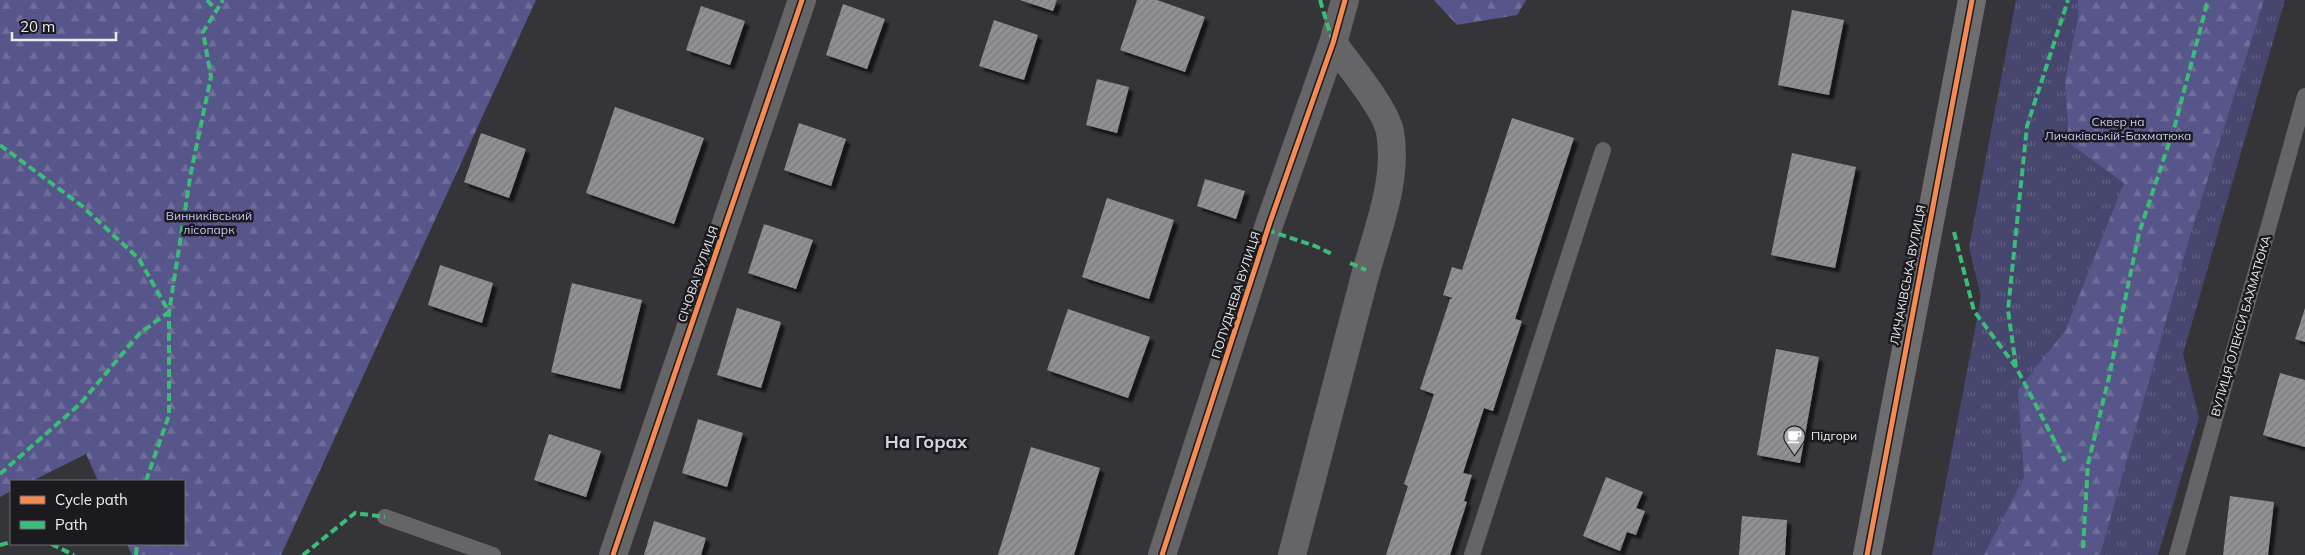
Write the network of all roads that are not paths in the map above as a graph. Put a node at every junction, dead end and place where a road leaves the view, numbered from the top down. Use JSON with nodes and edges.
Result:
{"nodes":[{"id":1,"x":802,"y":0,"type":"edge"},
{"id":2,"x":1345,"y":0,"type":"edge"},
{"id":3,"x":1972,"y":0,"type":"edge"},
{"id":4,"x":1333,"y":43,"type":"junction"},
{"id":5,"x":2305,"y":96,"type":"edge"},
{"id":6,"x":1603,"y":150,"type":"dead end"},
{"id":7,"x":385,"y":517,"type":"dead end"},
{"id":8,"x":493,"y":555,"type":"edge"},
{"id":9,"x":613,"y":555,"type":"edge"},
{"id":10,"x":1162,"y":555,"type":"edge"},
{"id":11,"x":1292,"y":555,"type":"edge"},
{"id":12,"x":1472,"y":555,"type":"edge"},
{"id":13,"x":1866,"y":555,"type":"edge"},
{"id":14,"x":2177,"y":555,"type":"edge"}],
"edges":[{"from":1,"to":9,"type":"street","name":"СІЧОВА ВУЛИЦЯ"},
{"from":2,"to":4,"type":"street"},
{"from":3,"to":13,"type":"main road","name":"ЛИЧАКІВСЬКА ВУЛИЦЯ"},
{"from":4,"to":10,"type":"street","name":"ПОЛУДНЕВА ВУЛИЦЯ"},
{"from":4,"to":11,"type":"street"},
{"from":5,"to":14,"type":"lane","name":"ВУЛИЦЯ ОЛЕКСИ БАХМАТЮКА"},
{"from":6,"to":12,"type":"lane"},
{"from":7,"to":8,"type":"lane"}]}
